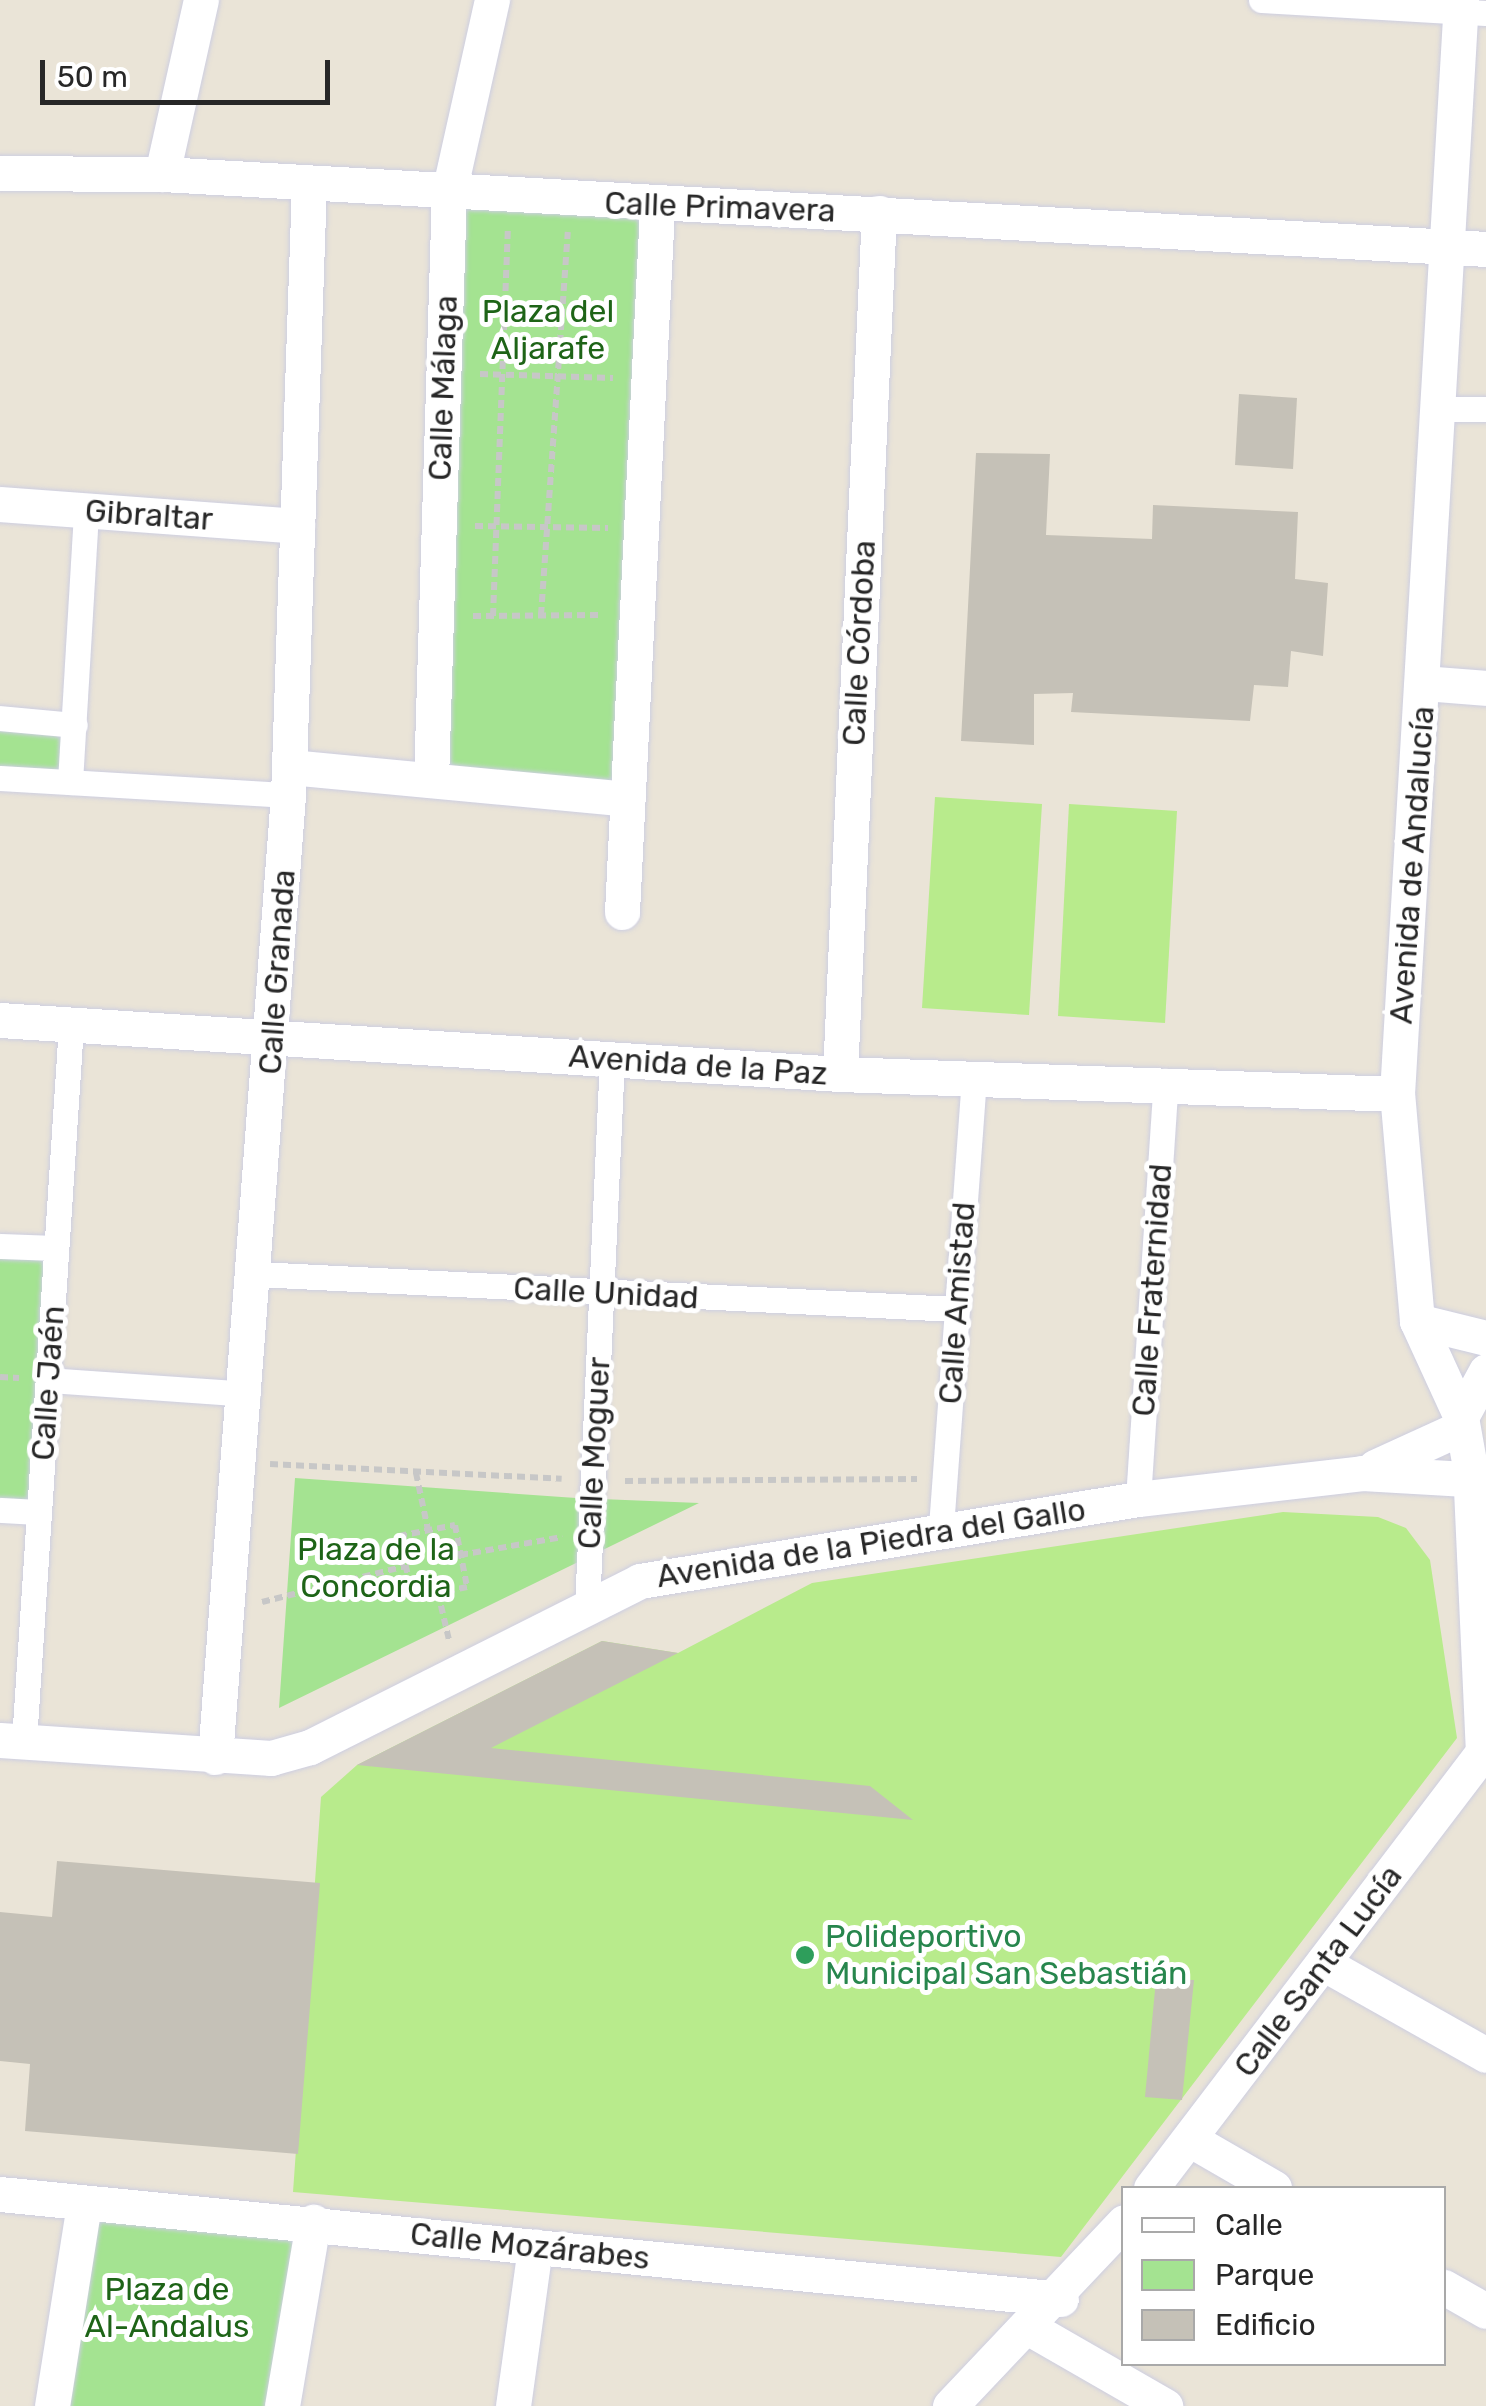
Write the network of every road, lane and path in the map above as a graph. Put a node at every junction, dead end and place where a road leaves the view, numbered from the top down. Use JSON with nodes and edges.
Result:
{"nodes":[{"id":1,"x":201,"y":0,"type":"edge"},
{"id":2,"x":492,"y":0,"type":"edge"},
{"id":3,"x":1261,"y":0,"type":"edge"},
{"id":4,"x":1469,"y":8,"type":"edge"},
{"id":5,"x":0,"y":173,"type":"edge"},
{"id":6,"x":162,"y":174,"type":"junction"},
{"id":7,"x":309,"y":186,"type":"junction"},
{"id":8,"x":449,"y":192,"type":"junction"},
{"id":9,"x":510,"y":198,"type":"junction"},
{"id":10,"x":570,"y":201,"type":"junction"},
{"id":11,"x":658,"y":208,"type":"junction"},
{"id":12,"x":878,"y":213,"type":"junction"},
{"id":13,"x":1441,"y":249,"type":"junction"},
{"id":14,"x":1486,"y":249,"type":"edge"},
{"id":15,"x":444,"y":373,"type":"junction"},
{"id":16,"x":502,"y":375,"type":"junction"},
{"id":17,"x":558,"y":376,"type":"junction"},
{"id":18,"x":648,"y":378,"type":"junction"},
{"id":19,"x":1436,"y":409,"type":"junction"},
{"id":20,"x":1486,"y":409,"type":"edge"},
{"id":21,"x":0,"y":504,"type":"edge"},
{"id":22,"x":86,"y":510,"type":"junction"},
{"id":23,"x":439,"y":525,"type":"junction"},
{"id":24,"x":297,"y":526,"type":"junction"},
{"id":25,"x":496,"y":526,"type":"junction"},
{"id":26,"x":547,"y":527,"type":"junction"},
{"id":27,"x":640,"y":529,"type":"junction"},
{"id":28,"x":636,"y":614,"type":"junction"},
{"id":29,"x":541,"y":615,"type":"junction"},
{"id":30,"x":436,"y":616,"type":"junction"},
{"id":31,"x":492,"y":616,"type":"junction"},
{"id":32,"x":1423,"y":683,"type":"junction"},
{"id":33,"x":1486,"y":688,"type":"edge"},
{"id":34,"x":0,"y":718,"type":"edge"},
{"id":35,"x":75,"y":725,"type":"junction"},
{"id":36,"x":0,"y":778,"type":"edge"},
{"id":37,"x":431,"y":780,"type":"junction"},
{"id":38,"x":289,"y":781,"type":"junction"},
{"id":39,"x":70,"y":782,"type":"junction"},
{"id":40,"x":628,"y":799,"type":"junction"},
{"id":41,"x":622,"y":912,"type":"dead end"},
{"id":42,"x":0,"y":1020,"type":"edge"},
{"id":43,"x":71,"y":1025,"type":"junction"},
{"id":44,"x":273,"y":1041,"type":"junction"},
{"id":45,"x":612,"y":1059,"type":"junction"},
{"id":46,"x":840,"y":1074,"type":"junction"},
{"id":47,"x":974,"y":1078,"type":"junction"},
{"id":48,"x":1166,"y":1082,"type":"junction"},
{"id":49,"x":1397,"y":1094,"type":"junction"},
{"id":50,"x":0,"y":1246,"type":"edge"},
{"id":51,"x":56,"y":1248,"type":"junction"},
{"id":52,"x":257,"y":1274,"type":"junction"},
{"id":53,"x":601,"y":1293,"type":"junction"},
{"id":54,"x":956,"y":1309,"type":"junction"},
{"id":55,"x":1416,"y":1321,"type":"junction"},
{"id":56,"x":1486,"y":1338,"type":"edge"},
{"id":57,"x":1486,"y":1371,"type":"edge"},
{"id":58,"x":48,"y":1380,"type":"junction"},
{"id":59,"x":248,"y":1394,"type":"junction"},
{"id":60,"x":1460,"y":1422,"type":"junction"},
{"id":61,"x":244,"y":1463,"type":"junction"},
{"id":62,"x":416,"y":1473,"type":"junction"},
{"id":63,"x":1362,"y":1474,"type":"junction"},
{"id":64,"x":944,"y":1479,"type":"junction"},
{"id":65,"x":592,"y":1481,"type":"junction"},
{"id":66,"x":1474,"y":1492,"type":"edge"},
{"id":67,"x":1138,"y":1499,"type":"junction"},
{"id":68,"x":0,"y":1510,"type":"edge"},
{"id":69,"x":39,"y":1512,"type":"junction"},
{"id":70,"x":941,"y":1527,"type":"junction"},
{"id":71,"x":428,"y":1530,"type":"junction"},
{"id":72,"x":590,"y":1532,"type":"junction"},
{"id":73,"x":460,"y":1554,"type":"junction"},
{"id":74,"x":406,"y":1566,"type":"junction"},
{"id":75,"x":587,"y":1607,"type":"junction"},
{"id":76,"x":232,"y":1610,"type":"junction"},
{"id":77,"x":12,"y":1740,"type":"edge"},
{"id":78,"x":1485,"y":1752,"type":"edge"},
{"id":79,"x":216,"y":1756,"type":"junction"},
{"id":80,"x":1323,"y":1963,"type":"junction"},
{"id":81,"x":1486,"y":2054,"type":"edge"},
{"id":82,"x":1191,"y":2140,"type":"junction"},
{"id":83,"x":1154,"y":2186,"type":"edge"},
{"id":84,"x":1271,"y":2186,"type":"edge"},
{"id":85,"x":0,"y":2194,"type":"edge"},
{"id":86,"x":84,"y":2204,"type":"junction"},
{"id":87,"x":313,"y":2222,"type":"junction"},
{"id":88,"x":1121,"y":2226,"type":"edge"},
{"id":89,"x":535,"y":2247,"type":"junction"},
{"id":90,"x":1446,"y":2288,"type":"edge"},
{"id":91,"x":1061,"y":2298,"type":"junction"},
{"id":92,"x":1486,"y":2312,"type":"edge"},
{"id":93,"x":1032,"y":2329,"type":"junction"},
{"id":94,"x":1163,"y":2405,"type":"edge"},
{"id":95,"x":52,"y":2406,"type":"edge"},
{"id":96,"x":282,"y":2406,"type":"edge"},
{"id":97,"x":513,"y":2406,"type":"edge"},
{"id":98,"x":950,"y":2406,"type":"edge"}],
"edges":[{"from":1,"to":6,"type":"street"},
{"from":2,"to":8,"type":"street","name":"Calle Málaga"},
{"from":3,"to":4,"type":"street"},
{"from":4,"to":13,"type":"street","name":"Avenida de Andalucía"},
{"from":5,"to":6,"type":"street","name":"Calle Primavera"},
{"from":6,"to":7,"type":"street","name":"Calle Primavera"},
{"from":7,"to":8,"type":"street","name":"Calle Primavera"},
{"from":7,"to":24,"type":"street","name":"Calle Granada"},
{"from":8,"to":9,"type":"street","name":"Calle Primavera"},
{"from":8,"to":15,"type":"street","name":"Calle Málaga"},
{"from":9,"to":10,"type":"street","name":"Calle Primavera"},
{"from":9,"to":16,"type":"path"},
{"from":10,"to":11,"type":"street","name":"Calle Primavera"},
{"from":10,"to":17,"type":"path"},
{"from":11,"to":12,"type":"street","name":"Calle Primavera"},
{"from":11,"to":18,"type":"street"},
{"from":12,"to":13,"type":"street","name":"Calle Primavera"},
{"from":12,"to":46,"type":"street","name":"Calle Córdoba"},
{"from":13,"to":14,"type":"street","name":"Calle Primavera"},
{"from":13,"to":19,"type":"street","name":"Avenida de Andalucía"},
{"from":15,"to":16,"type":"path"},
{"from":15,"to":23,"type":"street","name":"Calle Málaga"},
{"from":16,"to":17,"type":"path"},
{"from":16,"to":25,"type":"path"},
{"from":17,"to":18,"type":"path"},
{"from":17,"to":26,"type":"path"},
{"from":18,"to":27,"type":"street"},
{"from":19,"to":20,"type":"street"},
{"from":19,"to":32,"type":"street","name":"Avenida de Andalucía"},
{"from":21,"to":22,"type":"street","name":"Gibraltar"},
{"from":22,"to":24,"type":"street","name":"Gibraltar"},
{"from":22,"to":35,"type":"street"},
{"from":23,"to":25,"type":"path"},
{"from":23,"to":30,"type":"street","name":"Calle Málaga"},
{"from":24,"to":38,"type":"street","name":"Calle Granada"},
{"from":25,"to":26,"type":"path"},
{"from":25,"to":31,"type":"path"},
{"from":26,"to":27,"type":"path"},
{"from":26,"to":29,"type":"path"},
{"from":27,"to":28,"type":"street"},
{"from":28,"to":29,"type":"path"},
{"from":28,"to":40,"type":"street"},
{"from":29,"to":31,"type":"path"},
{"from":30,"to":31,"type":"path"},
{"from":30,"to":37,"type":"street","name":"Calle Málaga"},
{"from":32,"to":33,"type":"street"},
{"from":32,"to":49,"type":"street","name":"Avenida de Andalucía"},
{"from":34,"to":35,"type":"street"},
{"from":35,"to":39,"type":"street"},
{"from":36,"to":39,"type":"street"},
{"from":37,"to":38,"type":"street"},
{"from":37,"to":40,"type":"street"},
{"from":38,"to":39,"type":"street"},
{"from":38,"to":44,"type":"street","name":"Calle Granada"},
{"from":40,"to":41,"type":"street"},
{"from":42,"to":43,"type":"street","name":"Avenida de la Paz"},
{"from":43,"to":44,"type":"street","name":"Avenida de la Paz"},
{"from":43,"to":51,"type":"street","name":"Calle Jaén"},
{"from":44,"to":45,"type":"street","name":"Avenida de la Paz"},
{"from":44,"to":52,"type":"street","name":"Calle Granada"},
{"from":45,"to":46,"type":"street","name":"Avenida de la Paz"},
{"from":45,"to":53,"type":"street","name":"Calle Moguer"},
{"from":46,"to":47,"type":"street","name":"Avenida de la Paz"},
{"from":47,"to":48,"type":"street","name":"Avenida de la Paz"},
{"from":47,"to":54,"type":"street","name":"Calle Amistad"},
{"from":48,"to":49,"type":"street","name":"Avenida de la Paz"},
{"from":48,"to":67,"type":"street","name":"Calle Fraternidad"},
{"from":49,"to":55,"type":"street","name":"Avenida de Andalucía"},
{"from":50,"to":51,"type":"street"},
{"from":51,"to":58,"type":"street","name":"Calle Jaén"},
{"from":52,"to":53,"type":"street","name":"Calle Unidad"},
{"from":52,"to":59,"type":"street","name":"Calle Granada"},
{"from":53,"to":54,"type":"street","name":"Calle Unidad"},
{"from":53,"to":65,"type":"street","name":"Calle Moguer"},
{"from":54,"to":64,"type":"street","name":"Calle Amistad"},
{"from":55,"to":56,"type":"street"},
{"from":55,"to":60,"type":"street","name":"Avenida de Andalucía"},
{"from":57,"to":60,"type":"street"},
{"from":58,"to":59,"type":"street"},
{"from":58,"to":69,"type":"street","name":"Calle Jaén"},
{"from":59,"to":61,"type":"street","name":"Calle Granada"},
{"from":60,"to":63,"type":"street","name":"Avenida de la Piedra del Gallo"},
{"from":60,"to":66,"type":"street","name":"Avenida de Andalucía"},
{"from":61,"to":62,"type":"path"},
{"from":61,"to":76,"type":"street","name":"Calle Granada"},
{"from":62,"to":65,"type":"path"},
{"from":62,"to":71,"type":"path"},
{"from":63,"to":66,"type":"street","name":"Avenida de la Piedra del Gallo"},
{"from":63,"to":67,"type":"street","name":"Avenida de la Piedra del Gallo"},
{"from":64,"to":65,"type":"path"},
{"from":64,"to":70,"type":"street","name":"Calle Amistad"},
{"from":65,"to":72,"type":"street","name":"Calle Moguer"},
{"from":66,"to":78,"type":"street","name":"Calle Santa Lucía"},
{"from":67,"to":70,"type":"street","name":"Avenida de la Piedra del Gallo"},
{"from":68,"to":69,"type":"street"},
{"from":69,"to":77,"type":"street","name":"Calle Jaén"},
{"from":70,"to":75,"type":"street","name":"Avenida de la Piedra del Gallo"},
{"from":71,"to":73,"type":"path"},
{"from":71,"to":74,"type":"path"},
{"from":72,"to":73,"type":"path"},
{"from":72,"to":75,"type":"street","name":"Calle Moguer"},
{"from":73,"to":74,"type":"path"},
{"from":74,"to":76,"type":"path"},
{"from":75,"to":79,"type":"street","name":"Avenida de la Piedra del Gallo"},
{"from":76,"to":79,"type":"street","name":"Calle Granada"},
{"from":77,"to":79,"type":"street","name":"Avenida de la Piedra del Gallo"},
{"from":78,"to":80,"type":"street","name":"Calle Santa Lucía"},
{"from":80,"to":81,"type":"street"},
{"from":80,"to":82,"type":"street","name":"Calle Santa Lucía"},
{"from":82,"to":83,"type":"street","name":"Calle Santa Lucía"},
{"from":82,"to":84,"type":"street"},
{"from":85,"to":86,"type":"street","name":"Calle Mozárabes"},
{"from":86,"to":87,"type":"street","name":"Calle Mozárabes"},
{"from":86,"to":95,"type":"street"},
{"from":87,"to":89,"type":"street","name":"Calle Mozárabes"},
{"from":87,"to":96,"type":"street"},
{"from":88,"to":91,"type":"street"},
{"from":89,"to":91,"type":"street","name":"Calle Mozárabes"},
{"from":89,"to":97,"type":"street"},
{"from":90,"to":92,"type":"street"},
{"from":91,"to":93,"type":"street"},
{"from":93,"to":94,"type":"street"},
{"from":93,"to":98,"type":"street"}]}
